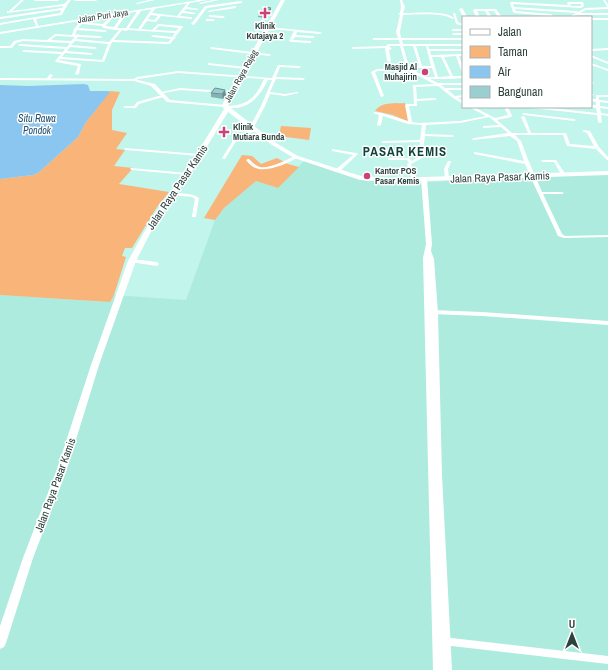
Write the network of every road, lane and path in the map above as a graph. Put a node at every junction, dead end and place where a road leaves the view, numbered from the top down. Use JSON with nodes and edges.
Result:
{"nodes":[{"id":1,"x":23,"y":0,"type":"edge"},
{"id":2,"x":35,"y":0,"type":"edge"},
{"id":3,"x":58,"y":0,"type":"edge"},
{"id":4,"x":70,"y":0,"type":"edge"},
{"id":5,"x":75,"y":0,"type":"edge"},
{"id":6,"x":96,"y":0,"type":"edge"},
{"id":7,"x":154,"y":0,"type":"edge"},
{"id":8,"x":206,"y":0,"type":"edge"},
{"id":9,"x":219,"y":0,"type":"edge"},
{"id":10,"x":283,"y":0,"type":"edge"},
{"id":11,"x":401,"y":0,"type":"edge"},
{"id":12,"x":543,"y":0,"type":"edge"},
{"id":13,"x":604,"y":0,"type":"edge"},
{"id":14,"x":148,"y":1,"type":"edge"},
{"id":15,"x":241,"y":2,"type":"dead end"},
{"id":16,"x":189,"y":3,"type":"junction"},
{"id":17,"x":200,"y":3,"type":"dead end"},
{"id":18,"x":224,"y":4,"type":"junction"},
{"id":19,"x":545,"y":4,"type":"junction"},
{"id":20,"x":139,"y":6,"type":"edge"},
{"id":21,"x":570,"y":6,"type":"dead end"},
{"id":22,"x":608,"y":6,"type":"edge"},
{"id":23,"x":30,"y":7,"type":"junction"},
{"id":24,"x":64,"y":7,"type":"junction"},
{"id":25,"x":235,"y":7,"type":"dead end"},
{"id":26,"x":154,"y":8,"type":"junction"},
{"id":27,"x":185,"y":8,"type":"junction"},
{"id":28,"x":513,"y":8,"type":"junction"},
{"id":29,"x":197,"y":9,"type":"dead end"},
{"id":30,"x":461,"y":9,"type":"dead end"},
{"id":31,"x":548,"y":9,"type":"junction"},
{"id":32,"x":486,"y":10,"type":"junction"},
{"id":33,"x":562,"y":10,"type":"junction"},
{"id":34,"x":204,"y":11,"type":"junction"},
{"id":35,"x":211,"y":11,"type":"junction"},
{"id":36,"x":8,"y":12,"type":"junction"},
{"id":37,"x":182,"y":12,"type":"junction"},
{"id":38,"x":38,"y":13,"type":"junction"},
{"id":39,"x":125,"y":13,"type":"junction"},
{"id":40,"x":194,"y":13,"type":"dead end"},
{"id":41,"x":525,"y":13,"type":"junction"},
{"id":42,"x":577,"y":13,"type":"junction"},
{"id":43,"x":30,"y":14,"type":"junction"},
{"id":44,"x":150,"y":14,"type":"junction"},
{"id":45,"x":400,"y":14,"type":"junction"},
{"id":46,"x":564,"y":14,"type":"dead end"},
{"id":47,"x":608,"y":14,"type":"edge"},
{"id":48,"x":160,"y":15,"type":"junction"},
{"id":49,"x":538,"y":15,"type":"edge"},
{"id":50,"x":108,"y":16,"type":"junction"},
{"id":51,"x":171,"y":16,"type":"junction"},
{"id":52,"x":178,"y":16,"type":"junction"},
{"id":53,"x":210,"y":16,"type":"junction"},
{"id":54,"x":464,"y":16,"type":"edge"},
{"id":55,"x":478,"y":16,"type":"edge"},
{"id":56,"x":489,"y":16,"type":"edge"},
{"id":57,"x":499,"y":16,"type":"edge"},
{"id":58,"x":526,"y":16,"type":"edge"},
{"id":59,"x":552,"y":16,"type":"edge"},
{"id":60,"x":572,"y":16,"type":"edge"},
{"id":61,"x":223,"y":17,"type":"dead end"},
{"id":62,"x":41,"y":18,"type":"junction"},
{"id":63,"x":191,"y":18,"type":"dead end"},
{"id":64,"x":0,"y":19,"type":"edge"},
{"id":65,"x":33,"y":19,"type":"junction"},
{"id":66,"x":592,"y":19,"type":"edge"},
{"id":67,"x":608,"y":19,"type":"edge"},
{"id":68,"x":146,"y":20,"type":"junction"},
{"id":69,"x":196,"y":20,"type":"junction"},
{"id":70,"x":204,"y":20,"type":"dead end"},
{"id":71,"x":213,"y":20,"type":"dead end"},
{"id":72,"x":0,"y":24,"type":"edge"},
{"id":73,"x":201,"y":24,"type":"dead end"},
{"id":74,"x":37,"y":25,"type":"junction"},
{"id":75,"x":104,"y":25,"type":"junction"},
{"id":76,"x":462,"y":25,"type":"edge"},
{"id":77,"x":164,"y":26,"type":"junction"},
{"id":78,"x":255,"y":26,"type":"dead end"},
{"id":79,"x":269,"y":27,"type":"junction"},
{"id":80,"x":76,"y":28,"type":"junction"},
{"id":81,"x":115,"y":29,"type":"junction"},
{"id":82,"x":121,"y":29,"type":"junction"},
{"id":83,"x":106,"y":30,"type":"junction"},
{"id":84,"x":126,"y":30,"type":"junction"},
{"id":85,"x":131,"y":30,"type":"junction"},
{"id":86,"x":139,"y":30,"type":"junction"},
{"id":87,"x":144,"y":30,"type":"junction"},
{"id":88,"x":462,"y":30,"type":"edge"},
{"id":89,"x":152,"y":31,"type":"junction"},
{"id":90,"x":157,"y":31,"type":"junction"},
{"id":91,"x":296,"y":31,"type":"junction"},
{"id":92,"x":178,"y":32,"type":"junction"},
{"id":93,"x":0,"y":33,"type":"edge"},
{"id":94,"x":320,"y":33,"type":"dead end"},
{"id":95,"x":462,"y":34,"type":"edge"},
{"id":96,"x":73,"y":35,"type":"junction"},
{"id":97,"x":78,"y":35,"type":"junction"},
{"id":98,"x":152,"y":36,"type":"junction"},
{"id":99,"x":293,"y":36,"type":"junction"},
{"id":100,"x":100,"y":37,"type":"junction"},
{"id":101,"x":313,"y":37,"type":"dead end"},
{"id":102,"x":174,"y":38,"type":"junction"},
{"id":103,"x":374,"y":39,"type":"dead end"},
{"id":104,"x":462,"y":39,"type":"edge"},
{"id":105,"x":399,"y":40,"type":"junction"},
{"id":106,"x":436,"y":40,"type":"junction"},
{"id":107,"x":48,"y":41,"type":"junction"},
{"id":108,"x":73,"y":41,"type":"junction"},
{"id":109,"x":121,"y":41,"type":"junction"},
{"id":110,"x":97,"y":42,"type":"junction"},
{"id":111,"x":110,"y":42,"type":"junction"},
{"id":112,"x":134,"y":42,"type":"junction"},
{"id":113,"x":148,"y":42,"type":"junction"},
{"id":114,"x":310,"y":42,"type":"dead end"},
{"id":115,"x":462,"y":44,"type":"edge"},
{"id":116,"x":20,"y":45,"type":"dead end"},
{"id":117,"x":414,"y":45,"type":"junction"},
{"id":118,"x":426,"y":45,"type":"junction"},
{"id":119,"x":437,"y":45,"type":"junction"},
{"id":120,"x":0,"y":47,"type":"edge"},
{"id":121,"x":69,"y":47,"type":"junction"},
{"id":122,"x":401,"y":47,"type":"junction"},
{"id":123,"x":95,"y":48,"type":"junction"},
{"id":124,"x":212,"y":48,"type":"dead end"},
{"id":125,"x":353,"y":48,"type":"dead end"},
{"id":126,"x":388,"y":48,"type":"junction"},
{"id":127,"x":608,"y":49,"type":"edge"},
{"id":128,"x":428,"y":50,"type":"junction"},
{"id":129,"x":462,"y":50,"type":"edge"},
{"id":130,"x":592,"y":50,"type":"edge"},
{"id":131,"x":24,"y":51,"type":"dead end"},
{"id":132,"x":64,"y":53,"type":"junction"},
{"id":133,"x":91,"y":54,"type":"junction"},
{"id":134,"x":253,"y":54,"type":"junction"},
{"id":135,"x":269,"y":55,"type":"dead end"},
{"id":136,"x":457,"y":55,"type":"junction"},
{"id":137,"x":462,"y":55,"type":"edge"},
{"id":138,"x":430,"y":56,"type":"junction"},
{"id":139,"x":442,"y":56,"type":"junction"},
{"id":140,"x":592,"y":56,"type":"edge"},
{"id":141,"x":60,"y":58,"type":"junction"},
{"id":142,"x":88,"y":60,"type":"junction"},
{"id":143,"x":389,"y":61,"type":"dead end"},
{"id":144,"x":608,"y":63,"type":"edge"},
{"id":145,"x":209,"y":64,"type":"dead end"},
{"id":146,"x":592,"y":64,"type":"edge"},
{"id":147,"x":299,"y":67,"type":"dead end"},
{"id":148,"x":421,"y":67,"type":"junction"},
{"id":149,"x":434,"y":67,"type":"junction"},
{"id":150,"x":246,"y":68,"type":"junction"},
{"id":151,"x":408,"y":68,"type":"junction"},
{"id":152,"x":462,"y":68,"type":"edge"},
{"id":153,"x":608,"y":70,"type":"edge"},
{"id":154,"x":77,"y":74,"type":"dead end"},
{"id":155,"x":241,"y":76,"type":"junction"},
{"id":156,"x":462,"y":77,"type":"edge"},
{"id":157,"x":427,"y":78,"type":"junction"},
{"id":158,"x":437,"y":78,"type":"junction"},
{"id":159,"x":452,"y":78,"type":"junction"},
{"id":160,"x":0,"y":79,"type":"edge"},
{"id":161,"x":266,"y":79,"type":"junction"},
{"id":162,"x":274,"y":79,"type":"junction"},
{"id":163,"x":304,"y":79,"type":"dead end"},
{"id":164,"x":134,"y":80,"type":"junction"},
{"id":165,"x":417,"y":80,"type":"dead end"},
{"id":166,"x":462,"y":84,"type":"edge"},
{"id":167,"x":438,"y":85,"type":"junction"},
{"id":168,"x":444,"y":89,"type":"junction"},
{"id":169,"x":462,"y":89,"type":"edge"},
{"id":170,"x":210,"y":92,"type":"edge"},
{"id":171,"x":269,"y":93,"type":"junction"},
{"id":172,"x":297,"y":93,"type":"dead end"},
{"id":173,"x":161,"y":94,"type":"junction"},
{"id":174,"x":382,"y":96,"type":"dead end"},
{"id":175,"x":462,"y":96,"type":"edge"},
{"id":176,"x":608,"y":96,"type":"edge"},
{"id":177,"x":454,"y":97,"type":"junction"},
{"id":178,"x":435,"y":99,"type":"dead end"},
{"id":179,"x":415,"y":100,"type":"junction"},
{"id":180,"x":592,"y":100,"type":"edge"},
{"id":181,"x":598,"y":101,"type":"junction"},
{"id":182,"x":462,"y":102,"type":"edge"},
{"id":183,"x":608,"y":102,"type":"edge"},
{"id":184,"x":592,"y":106,"type":"edge"},
{"id":185,"x":125,"y":107,"type":"dead end"},
{"id":186,"x":598,"y":107,"type":"junction"},
{"id":187,"x":225,"y":108,"type":"junction"},
{"id":188,"x":473,"y":108,"type":"edge"},
{"id":189,"x":506,"y":108,"type":"edge"},
{"id":190,"x":545,"y":108,"type":"edge"},
{"id":191,"x":608,"y":108,"type":"edge"},
{"id":192,"x":375,"y":113,"type":"dead end"},
{"id":193,"x":381,"y":114,"type":"junction"},
{"id":194,"x":599,"y":114,"type":"junction"},
{"id":195,"x":608,"y":115,"type":"edge"},
{"id":196,"x":546,"y":116,"type":"junction"},
{"id":197,"x":493,"y":118,"type":"junction"},
{"id":198,"x":574,"y":120,"type":"dead end"},
{"id":199,"x":600,"y":122,"type":"dead end"},
{"id":200,"x":410,"y":123,"type":"junction"},
{"id":201,"x":424,"y":124,"type":"junction"},
{"id":202,"x":379,"y":125,"type":"dead end"},
{"id":203,"x":502,"y":126,"type":"junction"},
{"id":204,"x":484,"y":127,"type":"dead end"},
{"id":205,"x":254,"y":128,"type":"junction"},
{"id":206,"x":584,"y":131,"type":"dead end"},
{"id":207,"x":513,"y":134,"type":"junction"},
{"id":208,"x":530,"y":134,"type":"junction"},
{"id":209,"x":423,"y":135,"type":"junction"},
{"id":210,"x":452,"y":136,"type":"dead end"},
{"id":211,"x":474,"y":138,"type":"dead end"},
{"id":212,"x":422,"y":141,"type":"junction"},
{"id":213,"x":383,"y":142,"type":"dead end"},
{"id":214,"x":597,"y":148,"type":"junction"},
{"id":215,"x":126,"y":149,"type":"dead end"},
{"id":216,"x":334,"y":150,"type":"dead end"},
{"id":217,"x":475,"y":153,"type":"dead end"},
{"id":218,"x":606,"y":154,"type":"edge"},
{"id":219,"x":199,"y":156,"type":"junction"},
{"id":220,"x":296,"y":157,"type":"junction"},
{"id":221,"x":224,"y":158,"type":"dead end"},
{"id":222,"x":390,"y":159,"type":"dead end"},
{"id":223,"x":608,"y":159,"type":"edge"},
{"id":224,"x":248,"y":160,"type":"dead end"},
{"id":225,"x":543,"y":161,"type":"dead end"},
{"id":226,"x":449,"y":162,"type":"dead end"},
{"id":227,"x":528,"y":163,"type":"junction"},
{"id":228,"x":411,"y":164,"type":"junction"},
{"id":229,"x":132,"y":169,"type":"dead end"},
{"id":230,"x":337,"y":171,"type":"junction"},
{"id":231,"x":608,"y":173,"type":"edge"},
{"id":232,"x":186,"y":174,"type":"junction"},
{"id":233,"x":564,"y":175,"type":"junction"},
{"id":234,"x":532,"y":176,"type":"junction"},
{"id":235,"x":447,"y":178,"type":"junction"},
{"id":236,"x":414,"y":180,"type":"junction"},
{"id":237,"x":424,"y":180,"type":"junction"},
{"id":238,"x":562,"y":192,"type":"dead end"},
{"id":239,"x":540,"y":193,"type":"junction"},
{"id":240,"x":173,"y":194,"type":"junction"},
{"id":241,"x":194,"y":216,"type":"dead end"},
{"id":242,"x":608,"y":236,"type":"edge"},
{"id":243,"x":132,"y":261,"type":"junction"},
{"id":244,"x":157,"y":264,"type":"dead end"},
{"id":245,"x":431,"y":312,"type":"junction"},
{"id":246,"x":608,"y":323,"type":"edge"},
{"id":247,"x":442,"y":640,"type":"junction"},
{"id":248,"x":0,"y":643,"type":"edge"},
{"id":249,"x":608,"y":660,"type":"edge"},
{"id":250,"x":438,"y":670,"type":"edge"},
{"id":251,"x":447,"y":670,"type":"edge"}],
"edges":[{"from":1,"to":36,"type":"street"},
{"from":2,"to":3,"type":"street"},
{"from":2,"to":23,"type":"street"},
{"from":4,"to":24,"type":"street"},
{"from":5,"to":6,"type":"street"},
{"from":7,"to":14,"type":"street"},
{"from":8,"to":16,"type":"street","name":"Jalan Puri Jaya"},
{"from":9,"to":17,"type":"street"},
{"from":9,"to":18,"type":"street"},
{"from":10,"to":79,"type":"main road","name":"Jalan Raya Rajeg"},
{"from":11,"to":45,"type":"street"},
{"from":12,"to":19,"type":"street"},
{"from":13,"to":22,"type":"street"},
{"from":14,"to":20,"type":"street"},
{"from":15,"to":18,"type":"street"},
{"from":16,"to":26,"type":"street","name":"Jalan Puri Jaya"},
{"from":16,"to":27,"type":"street"},
{"from":18,"to":34,"type":"street"},
{"from":19,"to":21,"type":"street"},
{"from":19,"to":28,"type":"street"},
{"from":19,"to":31,"type":"street"},
{"from":20,"to":26,"type":"street","name":"Jalan Puri Jaya"},
{"from":20,"to":39,"type":"street","name":"Jalan Puri Jaya"},
{"from":20,"to":84,"type":"street"},
{"from":22,"to":42,"type":"street"},
{"from":23,"to":24,"type":"street"},
{"from":23,"to":36,"type":"street"},
{"from":23,"to":43,"type":"street"},
{"from":24,"to":38,"type":"street"},
{"from":24,"to":62,"type":"street"},
{"from":25,"to":35,"type":"street"},
{"from":26,"to":44,"type":"street"},
{"from":27,"to":29,"type":"street"},
{"from":27,"to":37,"type":"street"},
{"from":28,"to":31,"type":"street"},
{"from":28,"to":41,"type":"street"},
{"from":30,"to":54,"type":"street"},
{"from":31,"to":33,"type":"street"},
{"from":31,"to":59,"type":"street"},
{"from":32,"to":55,"type":"street"},
{"from":32,"to":56,"type":"street"},
{"from":32,"to":57,"type":"street"},
{"from":33,"to":42,"type":"street"},
{"from":33,"to":46,"type":"street"},
{"from":34,"to":35,"type":"street"},
{"from":34,"to":69,"type":"street"},
{"from":35,"to":53,"type":"street"},
{"from":36,"to":64,"type":"street"},
{"from":37,"to":40,"type":"street"},
{"from":37,"to":52,"type":"street"},
{"from":38,"to":43,"type":"street"},
{"from":38,"to":62,"type":"street"},
{"from":39,"to":50,"type":"street","name":"Jalan Puri Jaya"},
{"from":39,"to":81,"type":"street"},
{"from":41,"to":49,"type":"street"},
{"from":41,"to":58,"type":"street"},
{"from":42,"to":47,"type":"street"},
{"from":42,"to":60,"type":"street"},
{"from":43,"to":64,"type":"street"},
{"from":43,"to":65,"type":"street"},
{"from":44,"to":48,"type":"street"},
{"from":44,"to":68,"type":"street"},
{"from":45,"to":76,"type":"street"},
{"from":45,"to":105,"type":"street"},
{"from":48,"to":51,"type":"street"},
{"from":48,"to":68,"type":"street"},
{"from":49,"to":59,"type":"street"},
{"from":50,"to":74,"type":"street","name":"Jalan Puri Jaya"},
{"from":50,"to":75,"type":"street"},
{"from":51,"to":52,"type":"street"},
{"from":51,"to":77,"type":"street"},
{"from":52,"to":63,"type":"street"},
{"from":53,"to":61,"type":"street"},
{"from":53,"to":71,"type":"street"},
{"from":62,"to":65,"type":"street"},
{"from":65,"to":72,"type":"street"},
{"from":65,"to":74,"type":"street"},
{"from":66,"to":67,"type":"street"},
{"from":68,"to":86,"type":"street"},
{"from":69,"to":70,"type":"street"},
{"from":69,"to":73,"type":"street"},
{"from":74,"to":93,"type":"street","name":"Jalan Puri Jaya"},
{"from":75,"to":80,"type":"street"},
{"from":75,"to":83,"type":"street"},
{"from":77,"to":89,"type":"street"},
{"from":77,"to":92,"type":"street"},
{"from":78,"to":79,"type":"street"},
{"from":79,"to":91,"type":"street"},
{"from":79,"to":134,"type":"main road","name":"Jalan Raya Rajeg"},
{"from":80,"to":83,"type":"street"},
{"from":80,"to":96,"type":"street"},
{"from":81,"to":82,"type":"street"},
{"from":81,"to":83,"type":"street"},
{"from":82,"to":84,"type":"street"},
{"from":82,"to":111,"type":"street"},
{"from":83,"to":100,"type":"street"},
{"from":84,"to":85,"type":"street"},
{"from":85,"to":86,"type":"street"},
{"from":85,"to":109,"type":"street"},
{"from":86,"to":87,"type":"street"},
{"from":87,"to":89,"type":"street"},
{"from":87,"to":112,"type":"street"},
{"from":88,"to":95,"type":"street"},
{"from":89,"to":90,"type":"street"},
{"from":90,"to":92,"type":"street"},
{"from":90,"to":98,"type":"street"},
{"from":91,"to":94,"type":"street"},
{"from":91,"to":99,"type":"street"},
{"from":92,"to":102,"type":"street"},
{"from":96,"to":97,"type":"street"},
{"from":96,"to":107,"type":"street"},
{"from":97,"to":100,"type":"street"},
{"from":97,"to":108,"type":"street"},
{"from":98,"to":102,"type":"street"},
{"from":98,"to":113,"type":"street"},
{"from":99,"to":101,"type":"street"},
{"from":99,"to":114,"type":"street"},
{"from":100,"to":110,"type":"street"},
{"from":102,"to":113,"type":"street"},
{"from":103,"to":105,"type":"street"},
{"from":104,"to":106,"type":"street"},
{"from":105,"to":106,"type":"street"},
{"from":105,"to":122,"type":"street"},
{"from":106,"to":119,"type":"street"},
{"from":107,"to":108,"type":"street"},
{"from":107,"to":120,"type":"street"},
{"from":108,"to":110,"type":"street"},
{"from":108,"to":121,"type":"street"},
{"from":109,"to":111,"type":"street"},
{"from":109,"to":112,"type":"street"},
{"from":110,"to":111,"type":"street"},
{"from":110,"to":123,"type":"street"},
{"from":111,"to":142,"type":"street"},
{"from":112,"to":113,"type":"street"},
{"from":115,"to":119,"type":"street"},
{"from":116,"to":121,"type":"street"},
{"from":117,"to":118,"type":"street"},
{"from":117,"to":122,"type":"street"},
{"from":117,"to":148,"type":"street"},
{"from":118,"to":119,"type":"street"},
{"from":118,"to":128,"type":"street"},
{"from":121,"to":123,"type":"street"},
{"from":121,"to":132,"type":"street"},
{"from":122,"to":126,"type":"street"},
{"from":122,"to":151,"type":"street"},
{"from":123,"to":133,"type":"street"},
{"from":124,"to":134,"type":"street"},
{"from":125,"to":126,"type":"street"},
{"from":126,"to":143,"type":"street"},
{"from":127,"to":130,"type":"street"},
{"from":128,"to":129,"type":"street"},
{"from":128,"to":138,"type":"street"},
{"from":131,"to":132,"type":"street"},
{"from":132,"to":133,"type":"street"},
{"from":132,"to":141,"type":"street"},
{"from":133,"to":142,"type":"street"},
{"from":134,"to":135,"type":"street"},
{"from":134,"to":150,"type":"main road","name":"Jalan Raya Rajeg"},
{"from":136,"to":137,"type":"street"},
{"from":136,"to":139,"type":"street"},
{"from":136,"to":152,"type":"street"},
{"from":138,"to":139,"type":"street"},
{"from":138,"to":149,"type":"street"},
{"from":139,"to":159,"type":"street"},
{"from":140,"to":144,"type":"street"},
{"from":141,"to":142,"type":"street"},
{"from":141,"to":154,"type":"street"},
{"from":145,"to":150,"type":"street"},
{"from":146,"to":153,"type":"street"},
{"from":147,"to":162,"type":"street"},
{"from":148,"to":149,"type":"street"},
{"from":148,"to":151,"type":"street"},
{"from":149,"to":158,"type":"street"},
{"from":150,"to":155,"type":"main road","name":"Jalan Raya Rajeg"},
{"from":151,"to":157,"type":"street"},
{"from":151,"to":174,"type":"street"},
{"from":155,"to":161,"type":"street"},
{"from":155,"to":164,"type":"street"},
{"from":155,"to":187,"type":"main road","name":"Jalan Raya Rajeg"},
{"from":156,"to":159,"type":"street"},
{"from":157,"to":158,"type":"street"},
{"from":157,"to":165,"type":"street"},
{"from":157,"to":167,"type":"street"},
{"from":158,"to":159,"type":"street"},
{"from":160,"to":164,"type":"street"},
{"from":161,"to":162,"type":"street"},
{"from":161,"to":187,"type":"street"},
{"from":162,"to":163,"type":"street"},
{"from":162,"to":171,"type":"street"},
{"from":164,"to":173,"type":"street"},
{"from":166,"to":167,"type":"street"},
{"from":167,"to":168,"type":"street"},
{"from":167,"to":179,"type":"street"},
{"from":168,"to":169,"type":"street"},
{"from":168,"to":177,"type":"street"},
{"from":170,"to":173,"type":"street"},
{"from":171,"to":172,"type":"street"},
{"from":171,"to":205,"type":"street"},
{"from":173,"to":185,"type":"street"},
{"from":173,"to":187,"type":"street"},
{"from":175,"to":177,"type":"street"},
{"from":176,"to":181,"type":"street"},
{"from":177,"to":182,"type":"street"},
{"from":178,"to":179,"type":"street"},
{"from":179,"to":200,"type":"street"},
{"from":180,"to":181,"type":"street"},
{"from":181,"to":183,"type":"street"},
{"from":181,"to":186,"type":"street"},
{"from":184,"to":186,"type":"street"},
{"from":186,"to":191,"type":"street"},
{"from":186,"to":194,"type":"street"},
{"from":187,"to":205,"type":"main road","name":"Jalan Raya Pasar Kamis"},
{"from":187,"to":219,"type":"main road","name":"Jalan Raya Pasar Kamis"},
{"from":188,"to":197,"type":"street"},
{"from":189,"to":197,"type":"street"},
{"from":190,"to":194,"type":"street"},
{"from":190,"to":196,"type":"street"},
{"from":192,"to":193,"type":"street"},
{"from":193,"to":200,"type":"street"},
{"from":193,"to":202,"type":"street"},
{"from":194,"to":195,"type":"street"},
{"from":194,"to":199,"type":"street"},
{"from":196,"to":198,"type":"street"},
{"from":196,"to":208,"type":"street"},
{"from":197,"to":201,"type":"street"},
{"from":197,"to":203,"type":"street"},
{"from":200,"to":201,"type":"street"},
{"from":201,"to":209,"type":"street"},
{"from":203,"to":204,"type":"street"},
{"from":203,"to":207,"type":"street"},
{"from":205,"to":220,"type":"main road","name":"Jalan Raya Pasar Kamis"},
{"from":205,"to":221,"type":"street"},
{"from":206,"to":214,"type":"street"},
{"from":207,"to":208,"type":"street"},
{"from":207,"to":211,"type":"street"},
{"from":207,"to":227,"type":"street"},
{"from":208,"to":214,"type":"street"},
{"from":209,"to":210,"type":"street"},
{"from":209,"to":212,"type":"street"},
{"from":212,"to":213,"type":"street"},
{"from":212,"to":228,"type":"street"},
{"from":214,"to":218,"type":"street"},
{"from":215,"to":219,"type":"street"},
{"from":216,"to":230,"type":"street"},
{"from":217,"to":227,"type":"street"},
{"from":218,"to":223,"type":"street"},
{"from":219,"to":232,"type":"main road","name":"Jalan Raya Pasar Kamis"},
{"from":220,"to":224,"type":"street"},
{"from":220,"to":230,"type":"main road","name":"Jalan Raya Pasar Kamis"},
{"from":222,"to":228,"type":"street"},
{"from":225,"to":233,"type":"street"},
{"from":226,"to":235,"type":"street"},
{"from":227,"to":234,"type":"street"},
{"from":228,"to":236,"type":"street"},
{"from":229,"to":232,"type":"street"},
{"from":230,"to":236,"type":"main road","name":"Jalan Raya Pasar Kamis"},
{"from":231,"to":233,"type":"main road","name":"Jalan Raya Pasar Kamis"},
{"from":232,"to":240,"type":"main road","name":"Jalan Raya Pasar Kamis"},
{"from":233,"to":234,"type":"main road","name":"Jalan Raya Pasar Kamis"},
{"from":234,"to":235,"type":"main road","name":"Jalan Raya Pasar Kamis"},
{"from":234,"to":239,"type":"street"},
{"from":235,"to":237,"type":"main road","name":"Jalan Raya Pasar Kamis"},
{"from":236,"to":237,"type":"main road","name":"Jalan Raya Pasar Kamis"},
{"from":237,"to":245,"type":"street"},
{"from":238,"to":239,"type":"street"},
{"from":239,"to":242,"type":"street"},
{"from":240,"to":241,"type":"street"},
{"from":240,"to":243,"type":"main road","name":"Jalan Raya Pasar Kamis"},
{"from":243,"to":244,"type":"street"},
{"from":243,"to":248,"type":"main road","name":"Jalan Raya Pasar Kamis"},
{"from":245,"to":246,"type":"street"},
{"from":245,"to":247,"type":"street"},
{"from":247,"to":249,"type":"street"},
{"from":247,"to":250,"type":"street"},
{"from":247,"to":251,"type":"street"}]}
